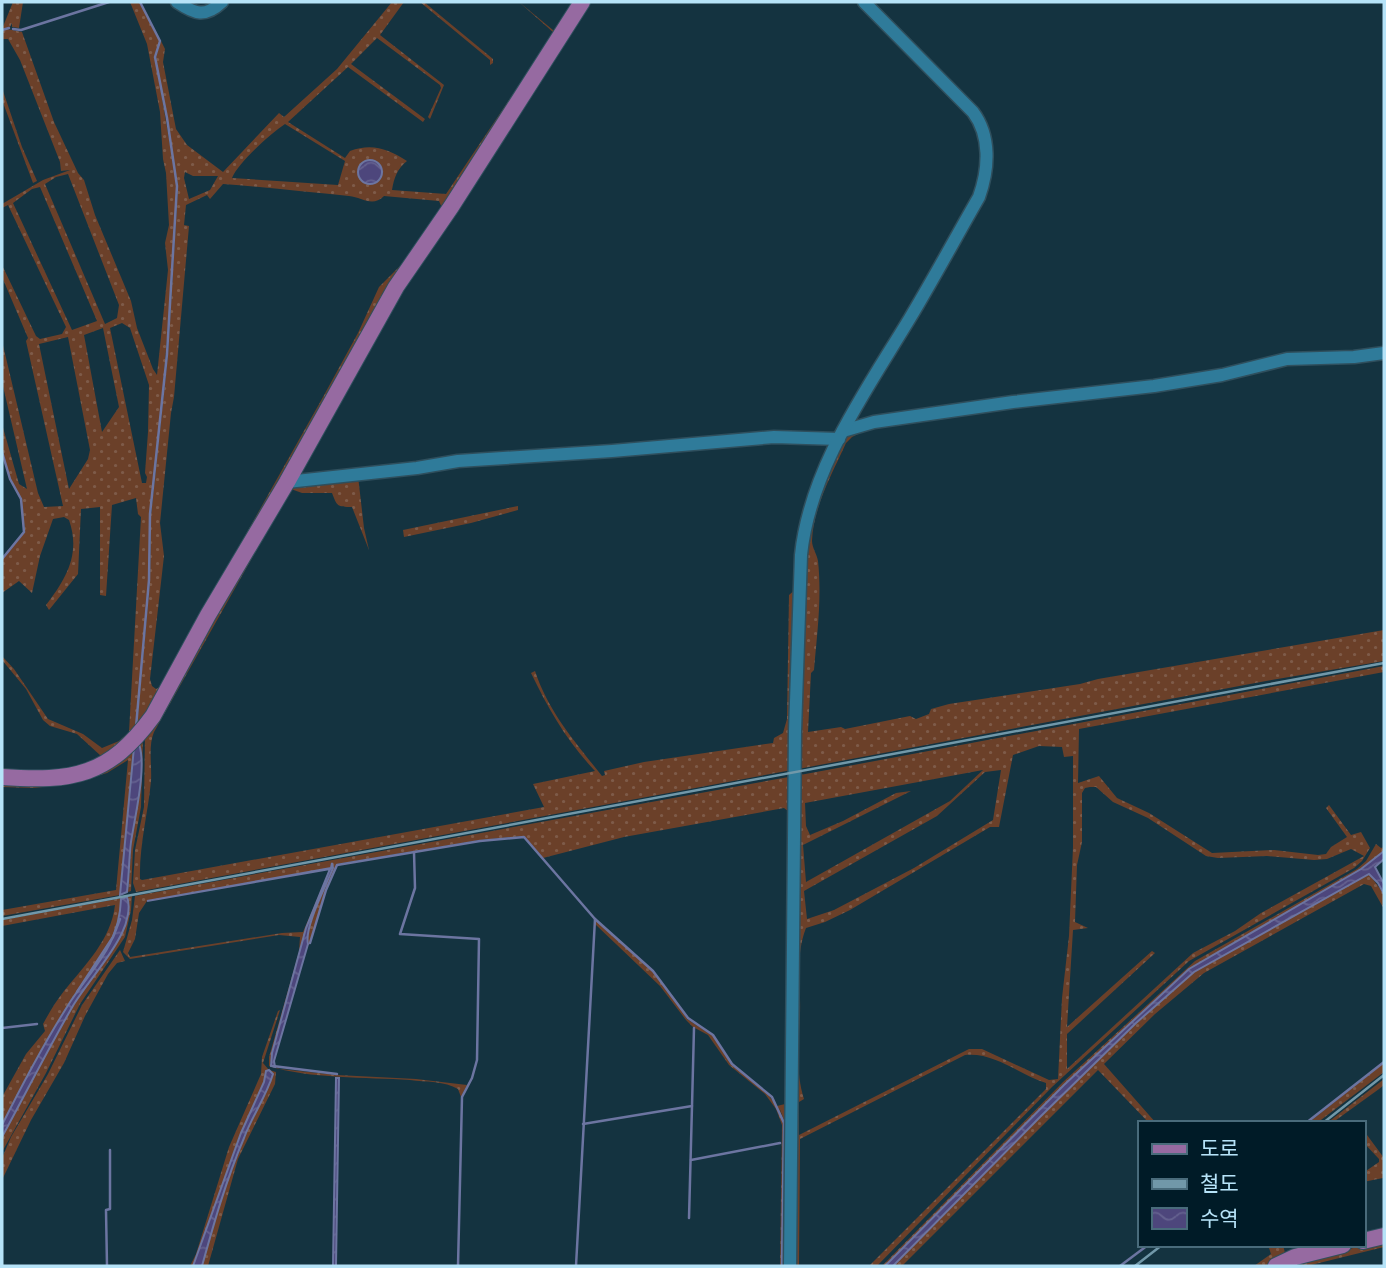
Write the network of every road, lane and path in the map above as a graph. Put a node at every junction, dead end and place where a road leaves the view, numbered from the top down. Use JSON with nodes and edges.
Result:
{"nodes":[{"id":1,"x":177,"y":2,"type":"edge"},
{"id":2,"x":222,"y":2,"type":"edge"},
{"id":3,"x":582,"y":2,"type":"edge"},
{"id":4,"x":864,"y":2,"type":"edge"},
{"id":5,"x":1384,"y":353,"type":"edge"},
{"id":6,"x":841,"y":435,"type":"junction"},
{"id":7,"x":287,"y":481,"type":"junction"},
{"id":8,"x":2,"y":777,"type":"edge"},
{"id":9,"x":1384,"y":1236,"type":"edge"},
{"id":10,"x":1365,"y":1241,"type":"edge"},
{"id":11,"x":1334,"y":1247,"type":"edge"},
{"id":12,"x":790,"y":1266,"type":"edge"},
{"id":13,"x":1276,"y":1266,"type":"edge"}],
"edges":[{"from":1,"to":2,"type":"street"},
{"from":3,"to":7,"type":"main road"},
{"from":4,"to":6,"type":"street"},
{"from":5,"to":6,"type":"street"},
{"from":6,"to":7,"type":"street"},
{"from":6,"to":12,"type":"street"},
{"from":7,"to":8,"type":"main road"},
{"from":9,"to":10,"type":"main road"},
{"from":11,"to":13,"type":"main road"}]}
